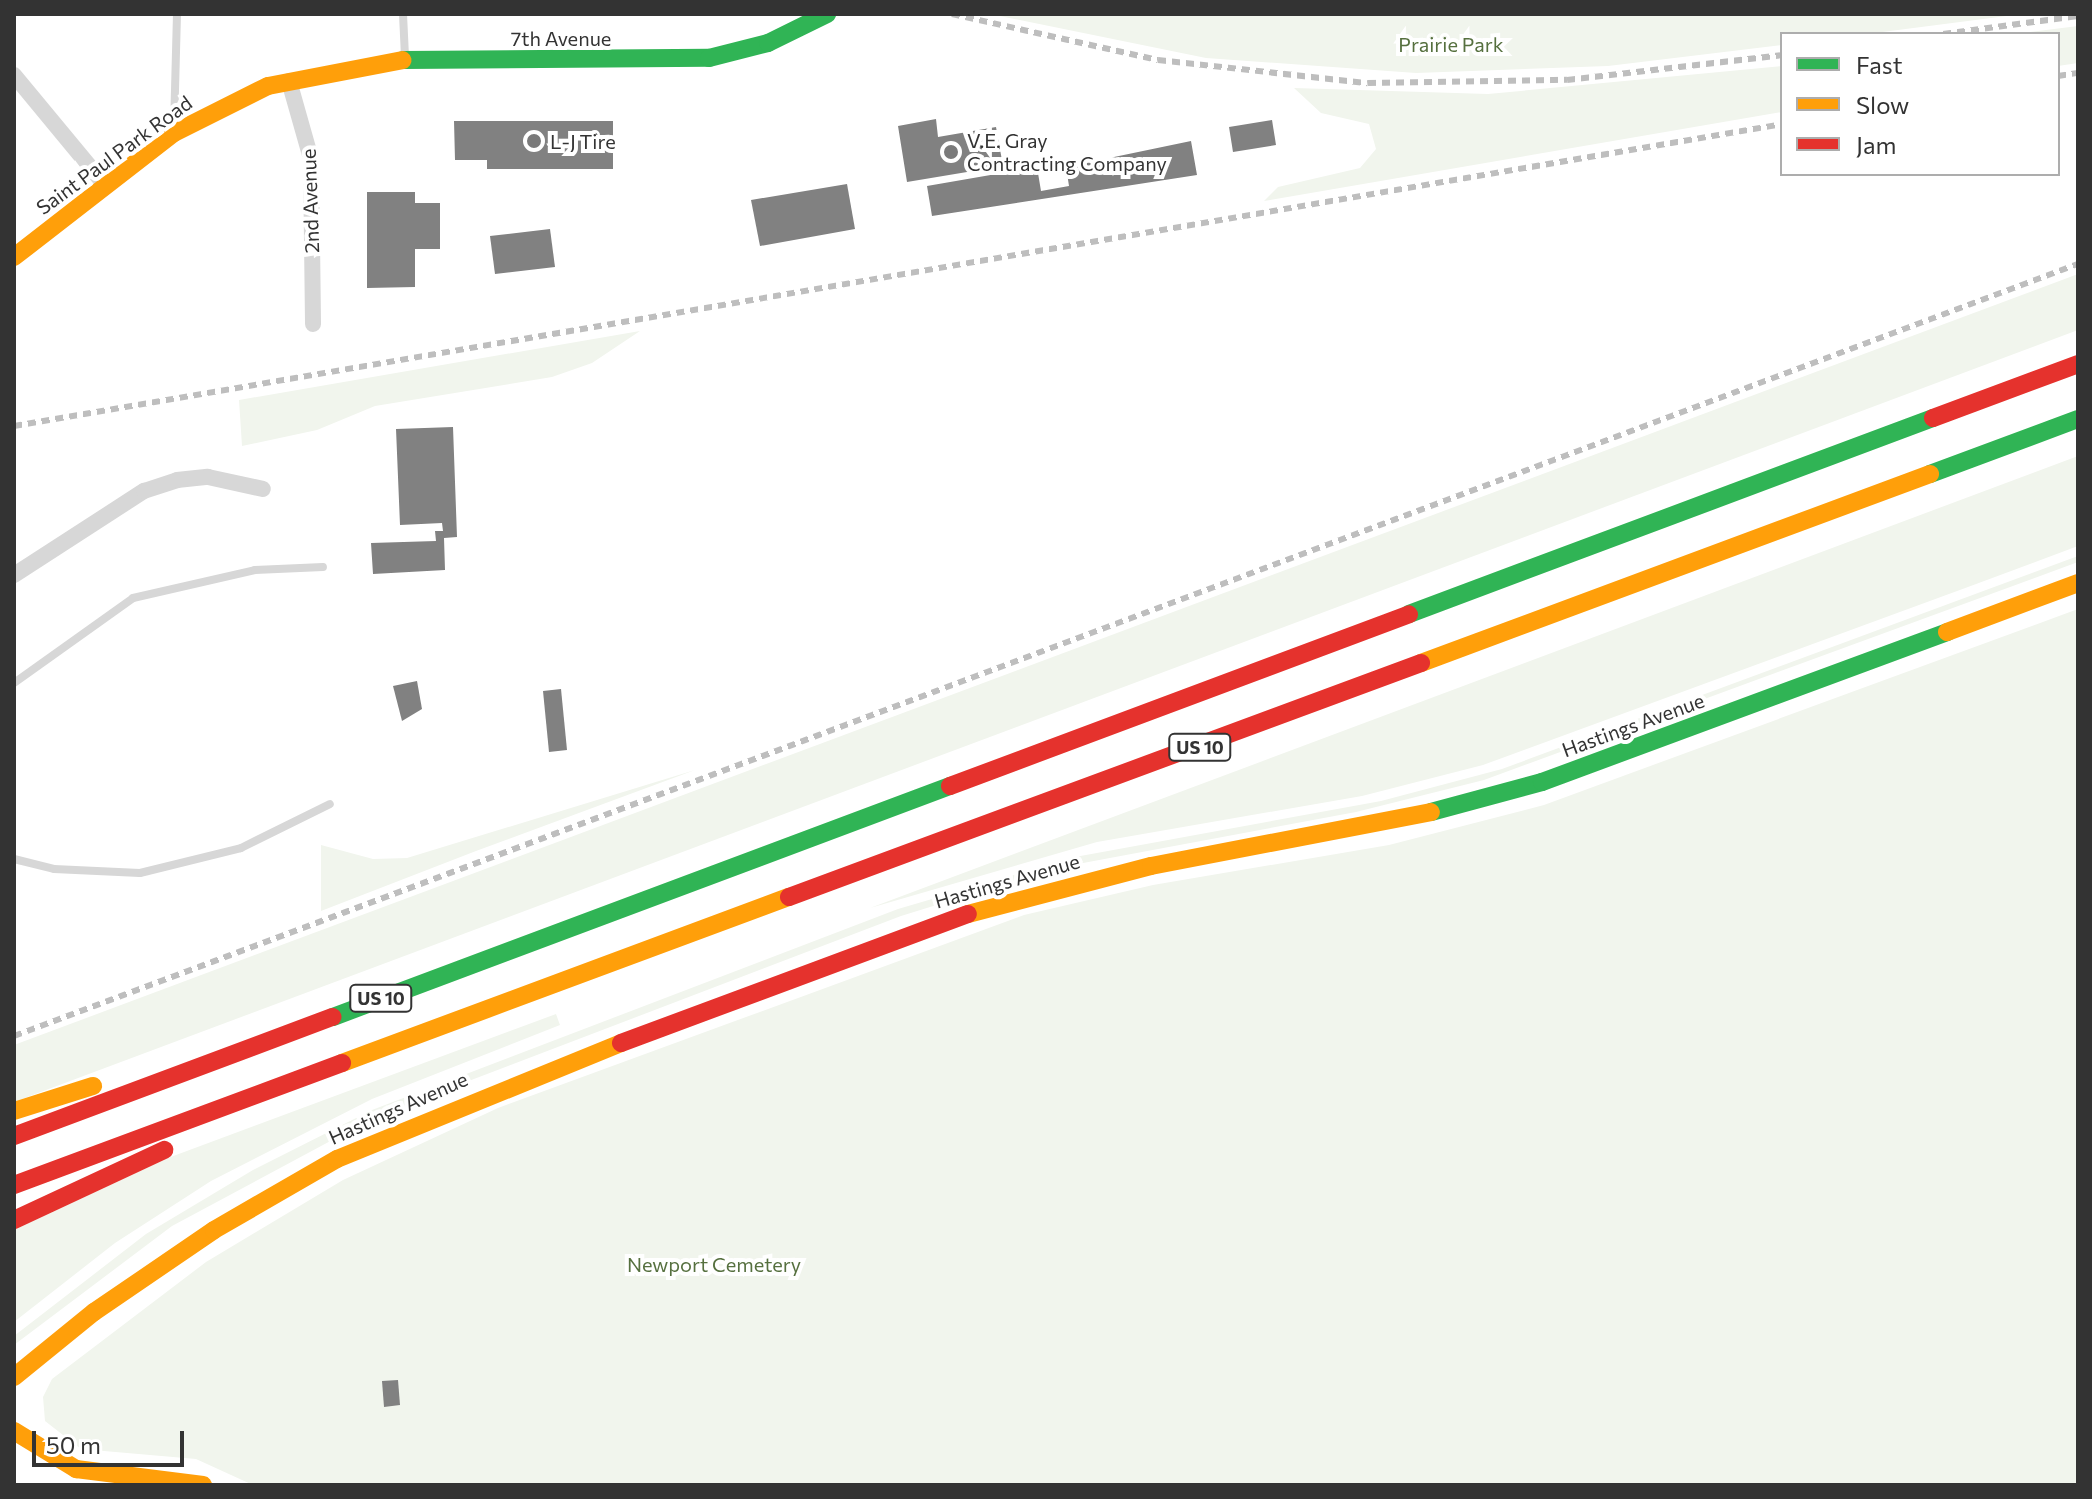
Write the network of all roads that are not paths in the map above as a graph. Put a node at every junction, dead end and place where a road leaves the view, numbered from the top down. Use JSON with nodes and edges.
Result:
{"nodes":[{"id":1,"x":177,"y":14,"type":"edge"},
{"id":2,"x":403,"y":14,"type":"edge"},
{"id":3,"x":827,"y":14,"type":"edge"},
{"id":4,"x":405,"y":60,"type":"junction"},
{"id":5,"x":14,"y":75,"type":"edge"},
{"id":6,"x":289,"y":81,"type":"junction"},
{"id":7,"x":174,"y":133,"type":"junction"},
{"id":8,"x":105,"y":185,"type":"junction"},
{"id":9,"x":14,"y":257,"type":"edge"},
{"id":10,"x":313,"y":324,"type":"dead end"},
{"id":11,"x":2078,"y":364,"type":"edge"},
{"id":12,"x":2078,"y":419,"type":"edge"},
{"id":13,"x":263,"y":489,"type":"dead end"},
{"id":14,"x":323,"y":567,"type":"dead end"},
{"id":15,"x":14,"y":575,"type":"edge"},
{"id":16,"x":2078,"y":583,"type":"edge"},
{"id":17,"x":14,"y":683,"type":"edge"},
{"id":18,"x":330,"y":804,"type":"dead end"},
{"id":19,"x":14,"y":859,"type":"edge"},
{"id":20,"x":749,"y":860,"type":"junction"},
{"id":21,"x":322,"y":1074,"type":"junction"},
{"id":22,"x":14,"y":1111,"type":"edge"},
{"id":23,"x":14,"y":1136,"type":"edge"},
{"id":24,"x":14,"y":1185,"type":"edge"},
{"id":25,"x":14,"y":1220,"type":"edge"},
{"id":26,"x":14,"y":1377,"type":"edge"},
{"id":27,"x":14,"y":1431,"type":"edge"},
{"id":28,"x":203,"y":1485,"type":"edge"}],
"edges":[{"from":1,"to":7,"type":"lane"},
{"from":2,"to":4,"type":"lane"},
{"from":3,"to":4,"type":"main road","name":"7th Avenue"},
{"from":4,"to":6,"type":"main road","name":"7th Avenue"},
{"from":5,"to":8,"type":"street"},
{"from":6,"to":7,"type":"main road","name":"Saint Paul Park Road"},
{"from":6,"to":10,"type":"street","name":"2nd Avenue"},
{"from":7,"to":8,"type":"main road","name":"Saint Paul Park Road"},
{"from":8,"to":9,"type":"main road","name":"Saint Paul Park Road"},
{"from":11,"to":20,"type":"main road","number":"US 10"},
{"from":12,"to":21,"type":"main road","number":"US 10"},
{"from":13,"to":15,"type":"street"},
{"from":14,"to":17,"type":"lane"},
{"from":16,"to":26,"type":"main road","name":"Hastings Avenue"},
{"from":18,"to":19,"type":"lane"},
{"from":20,"to":22,"type":"main road"},
{"from":20,"to":23,"type":"main road","number":"US 10"},
{"from":21,"to":24,"type":"main road","number":"US 10"},
{"from":21,"to":25,"type":"main road"},
{"from":27,"to":28,"type":"main road"}]}
